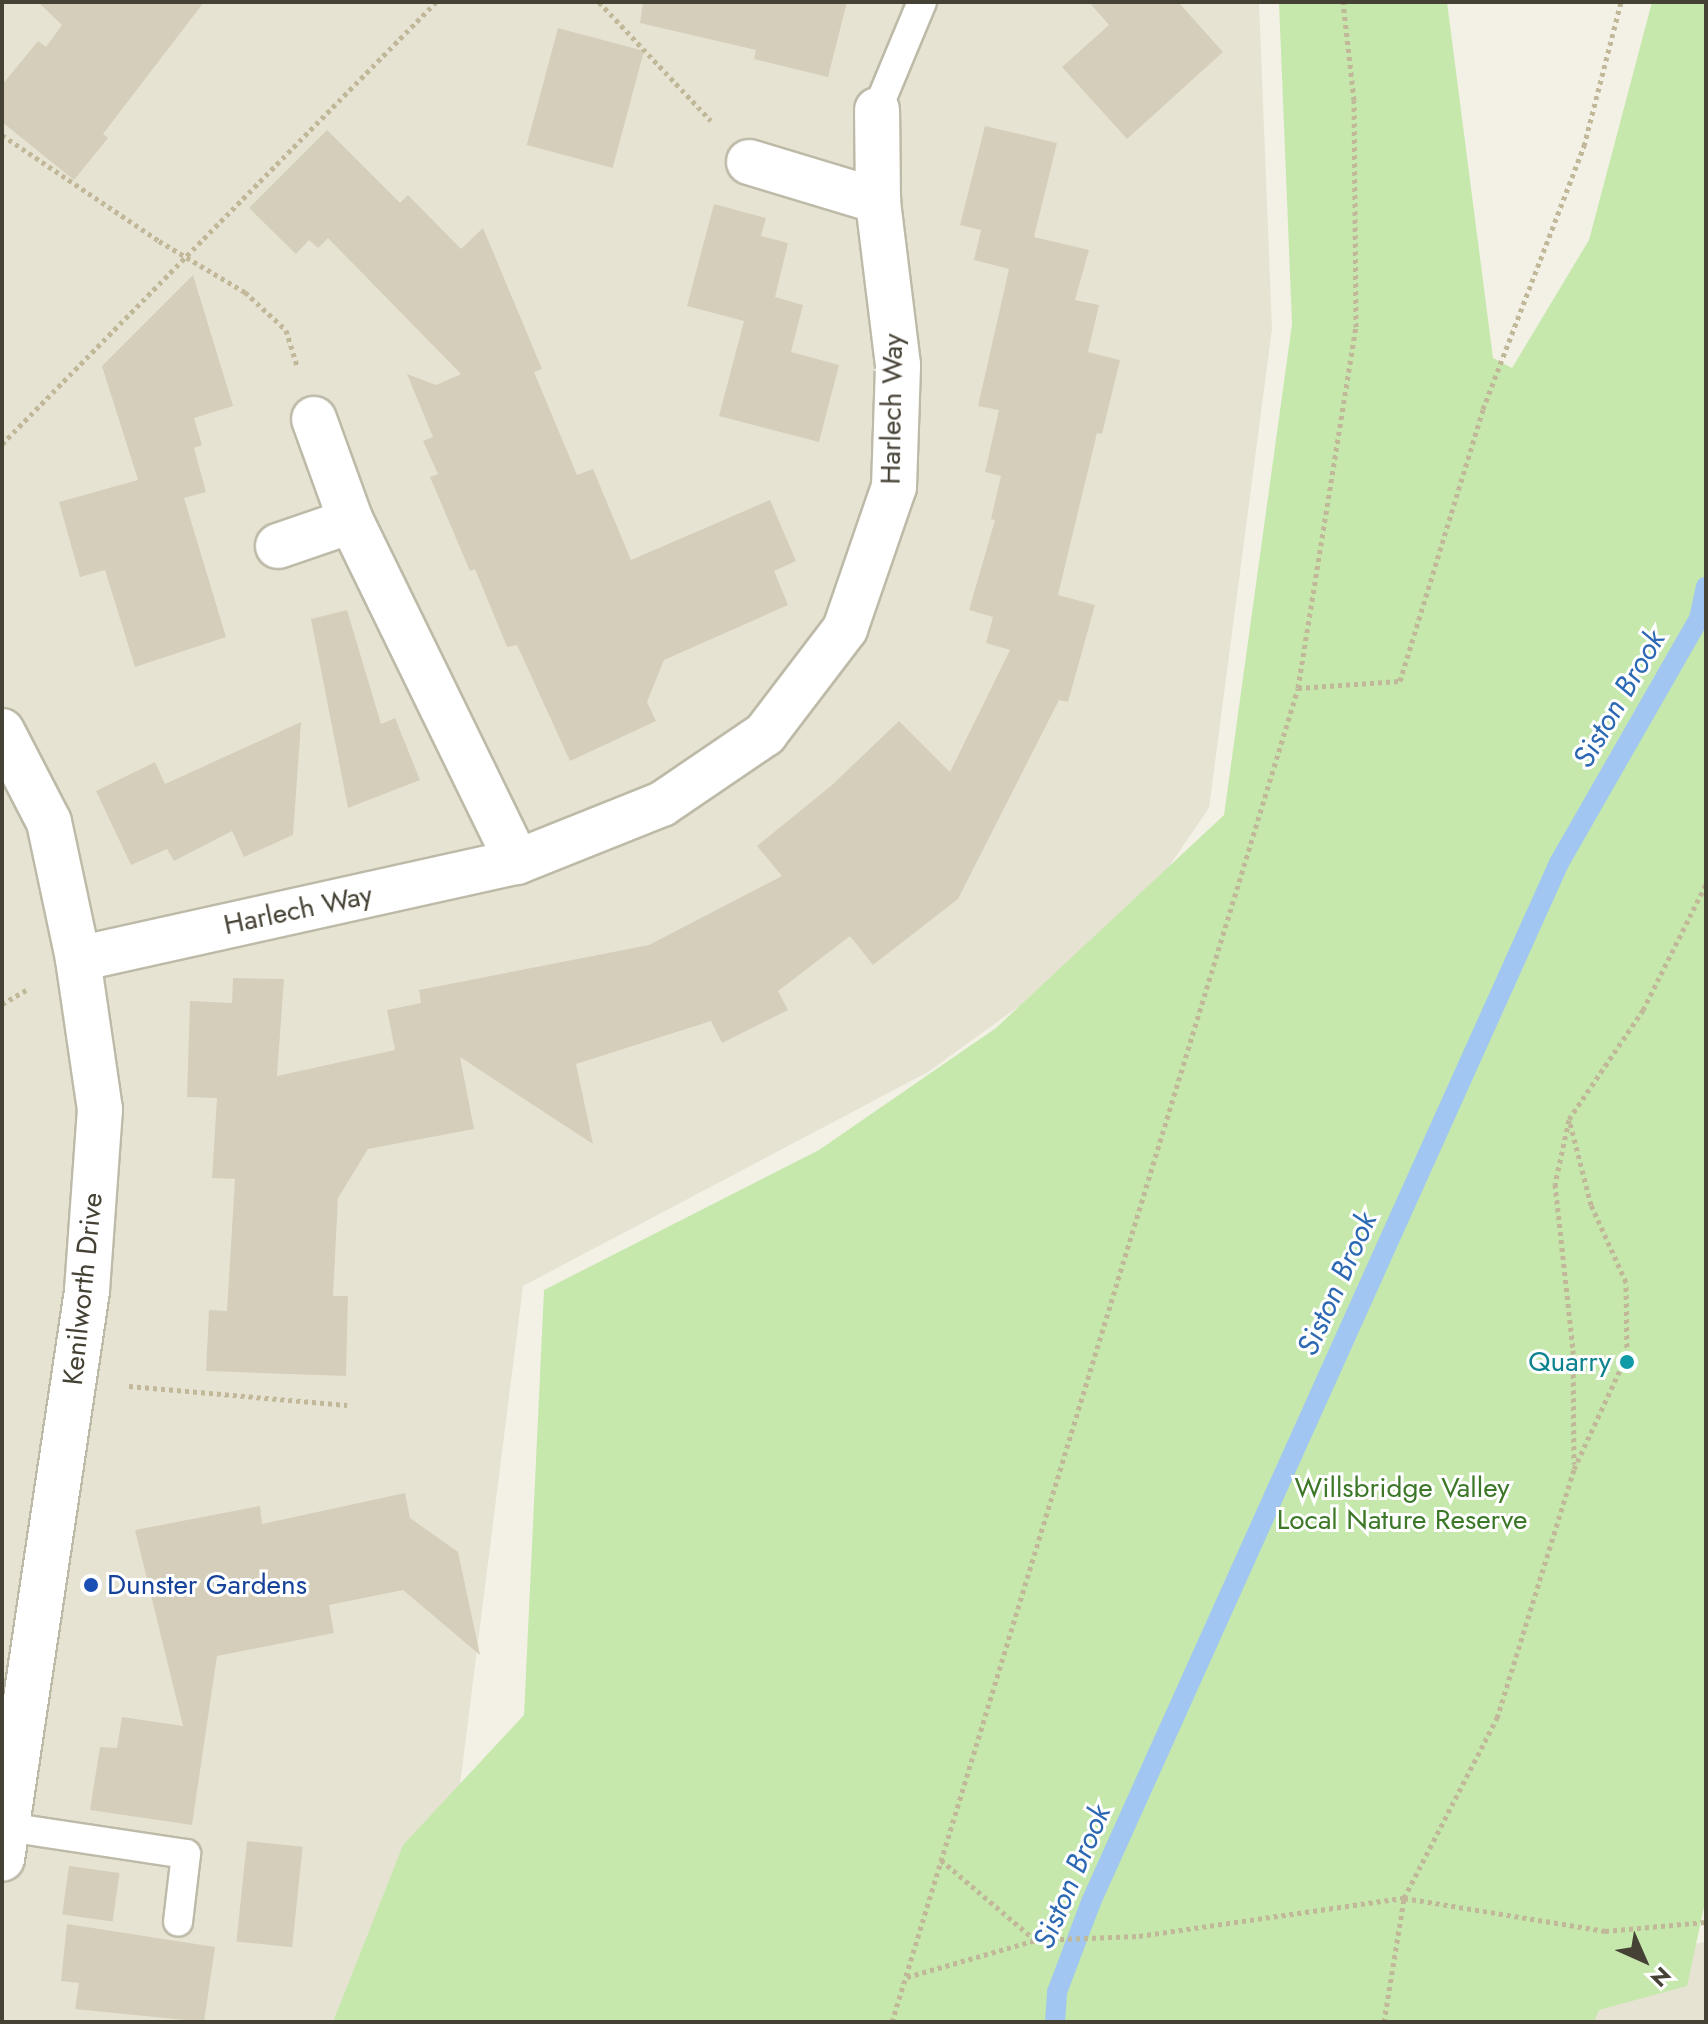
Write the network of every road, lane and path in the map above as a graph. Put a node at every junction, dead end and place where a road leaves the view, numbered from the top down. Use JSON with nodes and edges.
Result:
{"nodes":[{"id":1,"x":436,"y":2,"type":"edge"},
{"id":2,"x":599,"y":2,"type":"edge"},
{"id":3,"x":922,"y":2,"type":"edge"},
{"id":4,"x":1343,"y":2,"type":"edge"},
{"id":5,"x":1621,"y":2,"type":"edge"},
{"id":6,"x":877,"y":110,"type":"joint"},
{"id":7,"x":721,"y":126,"type":"dead end"},
{"id":8,"x":2,"y":135,"type":"edge"},
{"id":9,"x":749,"y":162,"type":"dead end"},
{"id":10,"x":878,"y":201,"type":"junction"},
{"id":11,"x":185,"y":253,"type":"junction"},
{"id":12,"x":314,"y":419,"type":"joint"},
{"id":13,"x":2,"y":444,"type":"edge"},
{"id":14,"x":351,"y":521,"type":"junction"},
{"id":15,"x":278,"y":546,"type":"dead end"},
{"id":16,"x":1298,"y":688,"type":"junction"},
{"id":17,"x":2,"y":731,"type":"edge"},
{"id":18,"x":517,"y":862,"type":"junction"},
{"id":19,"x":1706,"y":884,"type":"edge"},
{"id":20,"x":78,"y":959,"type":"junction"},
{"id":21,"x":1569,"y":1119,"type":"junction"},
{"id":22,"x":74,"y":1381,"type":"junction"},
{"id":23,"x":347,"y":1405,"type":"dead end"},
{"id":24,"x":1574,"y":1469,"type":"junction"},
{"id":25,"x":5,"y":1843,"type":"edge"},
{"id":26,"x":941,"y":1860,"type":"junction"},
{"id":27,"x":1404,"y":1898,"type":"junction"},
{"id":28,"x":178,"y":1922,"type":"dead end"},
{"id":29,"x":1706,"y":1922,"type":"edge"},
{"id":30,"x":1036,"y":1940,"type":"junction"},
{"id":31,"x":906,"y":1978,"type":"junction"},
{"id":32,"x":892,"y":2022,"type":"edge"},
{"id":33,"x":1384,"y":2022,"type":"edge"}],
"edges":[{"from":1,"to":11,"type":"path"},
{"from":2,"to":7,"type":"path"},
{"from":3,"to":6,"type":"lane","name":"Harlech Way"},
{"from":4,"to":16,"type":"path"},
{"from":5,"to":16,"type":"path"},
{"from":6,"to":10,"type":"street","name":"Harlech Way"},
{"from":8,"to":11,"type":"path"},
{"from":9,"to":10,"type":"street"},
{"from":10,"to":18,"type":"street","name":"Harlech Way"},
{"from":11,"to":12,"type":"path"},
{"from":11,"to":13,"type":"path"},
{"from":12,"to":14,"type":"street"},
{"from":14,"to":15,"type":"street"},
{"from":14,"to":18,"type":"street"},
{"from":16,"to":26,"type":"path"},
{"from":17,"to":20,"type":"street","name":"Kenilworth Drive"},
{"from":18,"to":20,"type":"street","name":"Harlech Way"},
{"from":19,"to":21,"type":"path"},
{"from":20,"to":22,"type":"street","name":"Kenilworth Drive"},
{"from":21,"to":24,"type":"path"},
{"from":21,"to":24,"type":"path"},
{"from":22,"to":23,"type":"path"},
{"from":22,"to":25,"type":"street","name":"Kenilworth Drive"},
{"from":24,"to":27,"type":"path"},
{"from":25,"to":28,"type":"lane"},
{"from":26,"to":30,"type":"path"},
{"from":26,"to":31,"type":"path"},
{"from":27,"to":29,"type":"path"},
{"from":27,"to":30,"type":"path"},
{"from":27,"to":33,"type":"path"},
{"from":30,"to":31,"type":"path"},
{"from":31,"to":32,"type":"path"}]}
